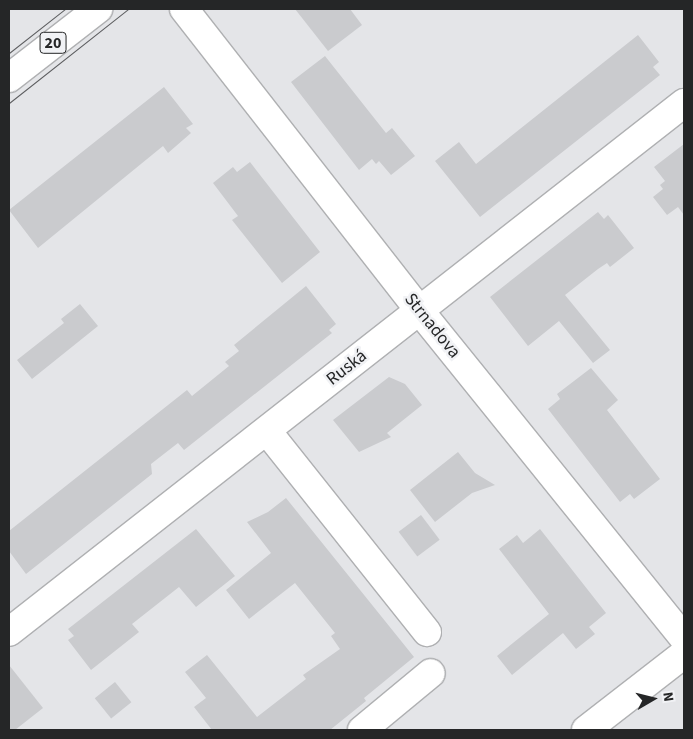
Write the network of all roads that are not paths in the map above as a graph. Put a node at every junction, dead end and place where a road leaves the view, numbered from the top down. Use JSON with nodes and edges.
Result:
{"nodes":[{"id":1,"x":98,"y":9,"type":"edge"},
{"id":2,"x":184,"y":9,"type":"edge"},
{"id":3,"x":9,"y":78,"type":"edge"},
{"id":4,"x":684,"y":103,"type":"edge"},
{"id":5,"x":419,"y":310,"type":"junction"},
{"id":6,"x":267,"y":431,"type":"junction"},
{"id":7,"x":9,"y":632,"type":"edge"},
{"id":8,"x":427,"y":632,"type":"dead end"},
{"id":9,"x":684,"y":639,"type":"edge"},
{"id":10,"x":684,"y":654,"type":"edge"},
{"id":11,"x":431,"y":673,"type":"dead end"},
{"id":12,"x":362,"y":730,"type":"edge"},
{"id":13,"x":586,"y":730,"type":"edge"}],
"edges":[{"from":1,"to":3,"type":"street","number":"20"},
{"from":2,"to":5,"type":"street","name":"Strnadova"},
{"from":4,"to":5,"type":"street","name":"Ruská"},
{"from":5,"to":6,"type":"street","name":"Ruská"},
{"from":5,"to":9,"type":"street","name":"Strnadova"},
{"from":6,"to":7,"type":"street","name":"Ruská"},
{"from":6,"to":8,"type":"street"},
{"from":10,"to":13,"type":"street"},
{"from":11,"to":12,"type":"street"}]}
